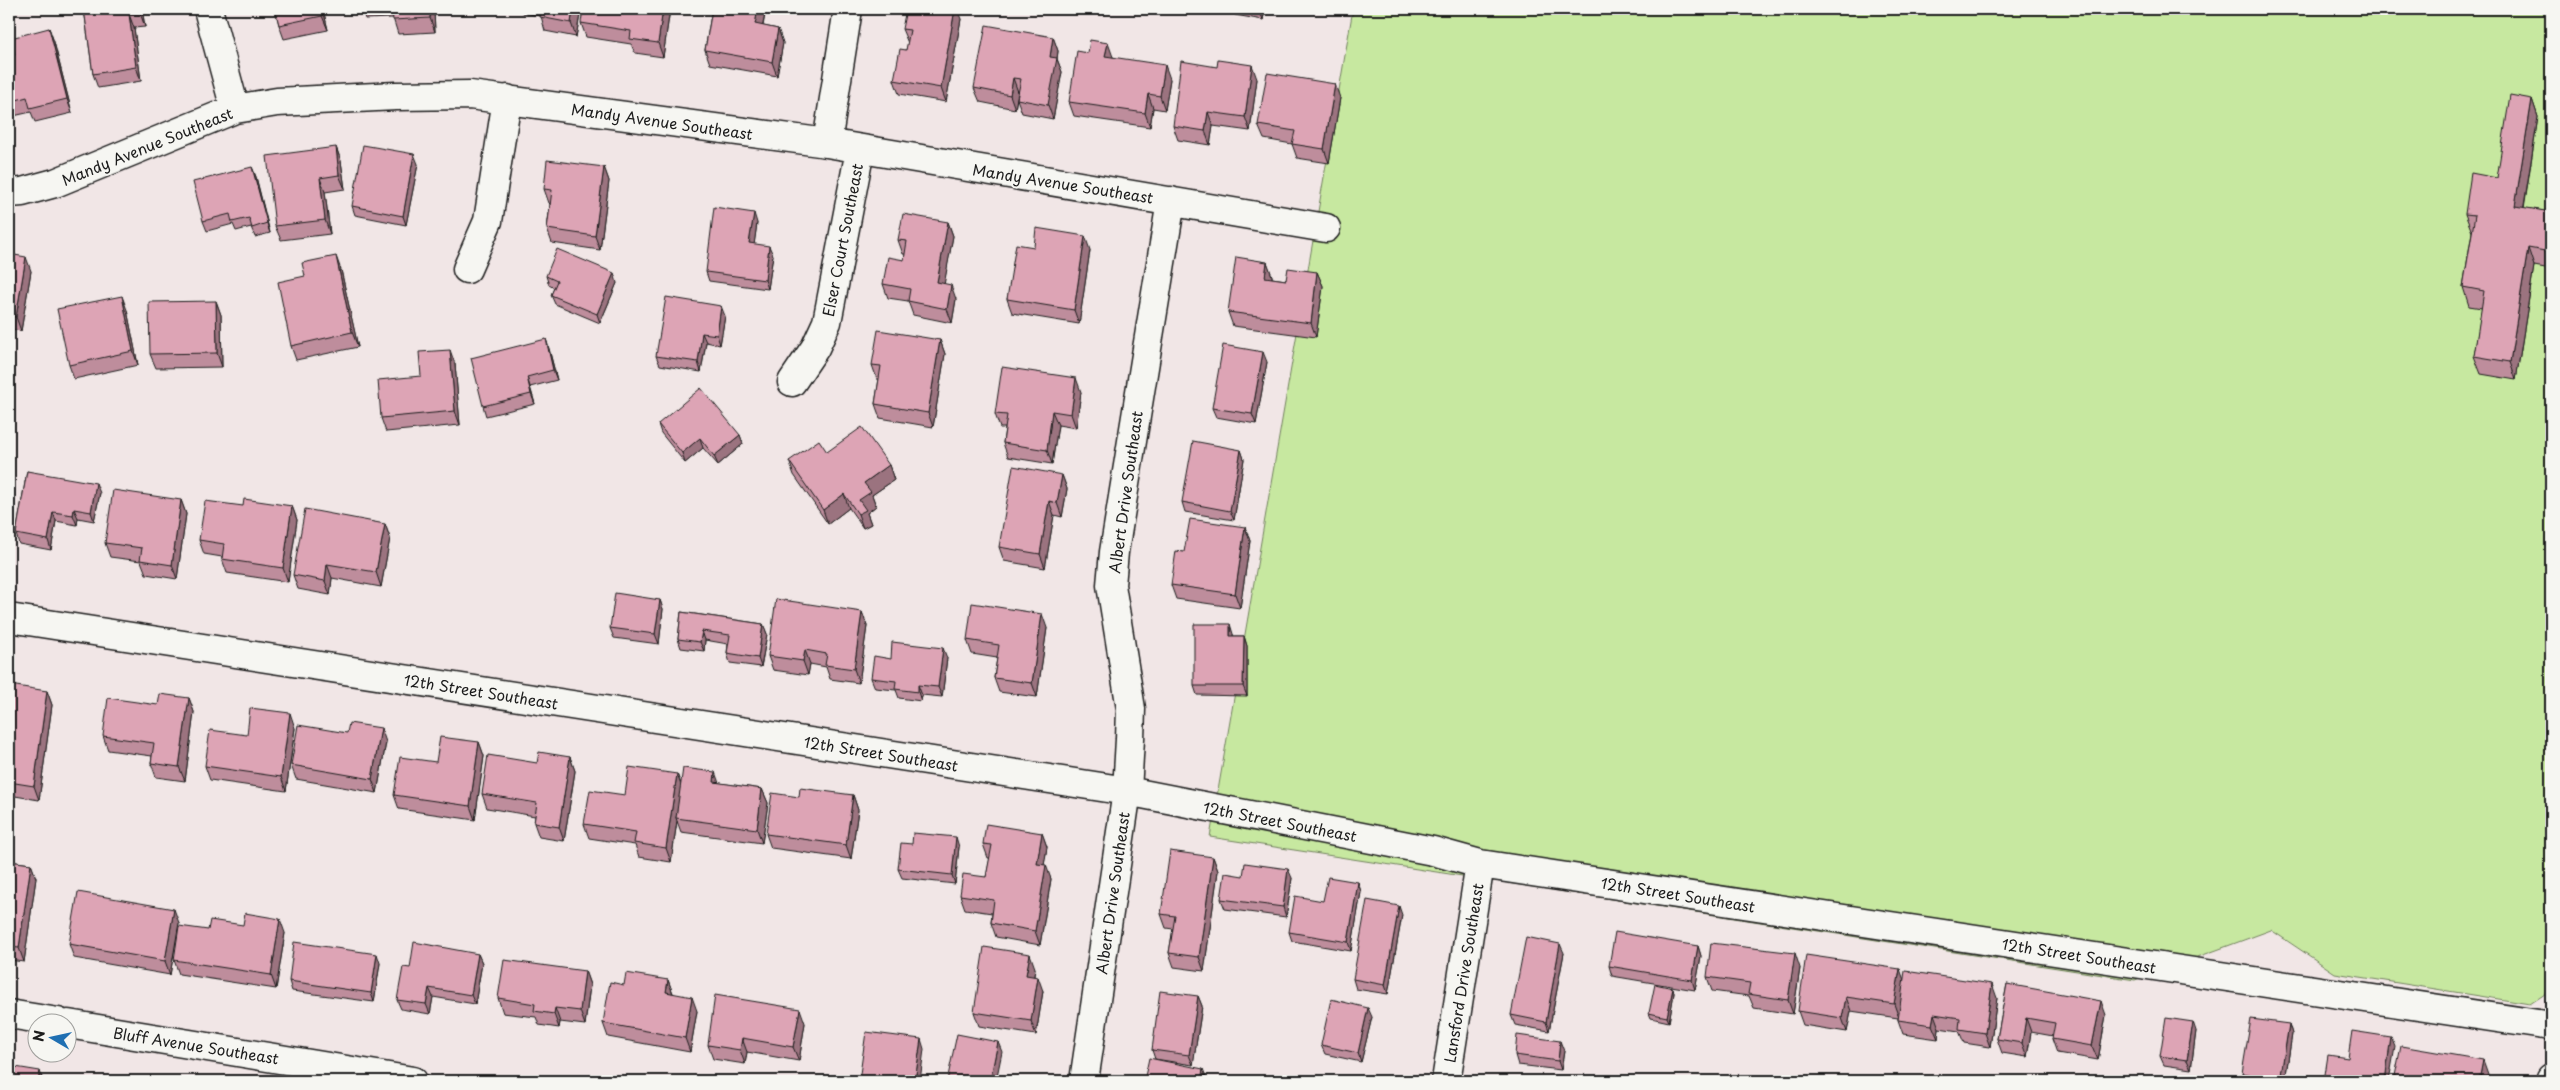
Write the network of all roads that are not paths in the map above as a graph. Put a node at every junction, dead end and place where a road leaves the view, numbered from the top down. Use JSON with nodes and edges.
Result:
{"nodes":[{"id":1,"x":208,"y":9,"type":"edge"},
{"id":2,"x":848,"y":9,"type":"edge"},
{"id":3,"x":507,"y":99,"type":"junction"},
{"id":4,"x":234,"y":109,"type":"junction"},
{"id":5,"x":827,"y":144,"type":"junction"},
{"id":6,"x":860,"y":150,"type":"junction"},
{"id":7,"x":9,"y":193,"type":"edge"},
{"id":8,"x":1171,"y":201,"type":"junction"},
{"id":9,"x":1326,"y":228,"type":"dead end"},
{"id":10,"x":467,"y":270,"type":"dead end"},
{"id":11,"x":792,"y":382,"type":"dead end"},
{"id":12,"x":9,"y":618,"type":"edge"},
{"id":13,"x":1127,"y":790,"type":"junction"},
{"id":14,"x":1480,"y":864,"type":"junction"},
{"id":15,"x":9,"y":1014,"type":"edge"},
{"id":16,"x":28,"y":1017,"type":"edge"},
{"id":17,"x":78,"y":1026,"type":"edge"},
{"id":18,"x":2551,"y":1026,"type":"edge"},
{"id":19,"x":413,"y":1081,"type":"edge"},
{"id":20,"x":1084,"y":1081,"type":"edge"},
{"id":21,"x":1446,"y":1081,"type":"edge"}],
"edges":[{"from":1,"to":4,"type":"street"},
{"from":2,"to":5,"type":"street"},
{"from":3,"to":4,"type":"street","name":"Mandy Avenue Southeast"},
{"from":3,"to":5,"type":"street","name":"Mandy Avenue Southeast"},
{"from":3,"to":10,"type":"street"},
{"from":4,"to":7,"type":"street","name":"Mandy Avenue Southeast"},
{"from":5,"to":6,"type":"street","name":"Mandy Avenue Southeast"},
{"from":6,"to":8,"type":"street","name":"Mandy Avenue Southeast"},
{"from":6,"to":11,"type":"street","name":"Elser Court Southeast"},
{"from":8,"to":9,"type":"street","name":"Mandy Avenue Southeast"},
{"from":8,"to":13,"type":"street","name":"Albert Drive Southeast"},
{"from":12,"to":13,"type":"street","name":"12th Street Southeast"},
{"from":13,"to":14,"type":"street","name":"12th Street Southeast"},
{"from":13,"to":20,"type":"street","name":"Albert Drive Southeast"},
{"from":14,"to":18,"type":"street","name":"12th Street Southeast"},
{"from":14,"to":21,"type":"street","name":"Lansford Drive Southeast"},
{"from":15,"to":16,"type":"street"},
{"from":17,"to":19,"type":"street","name":"Bluff Avenue Southeast"}]}
